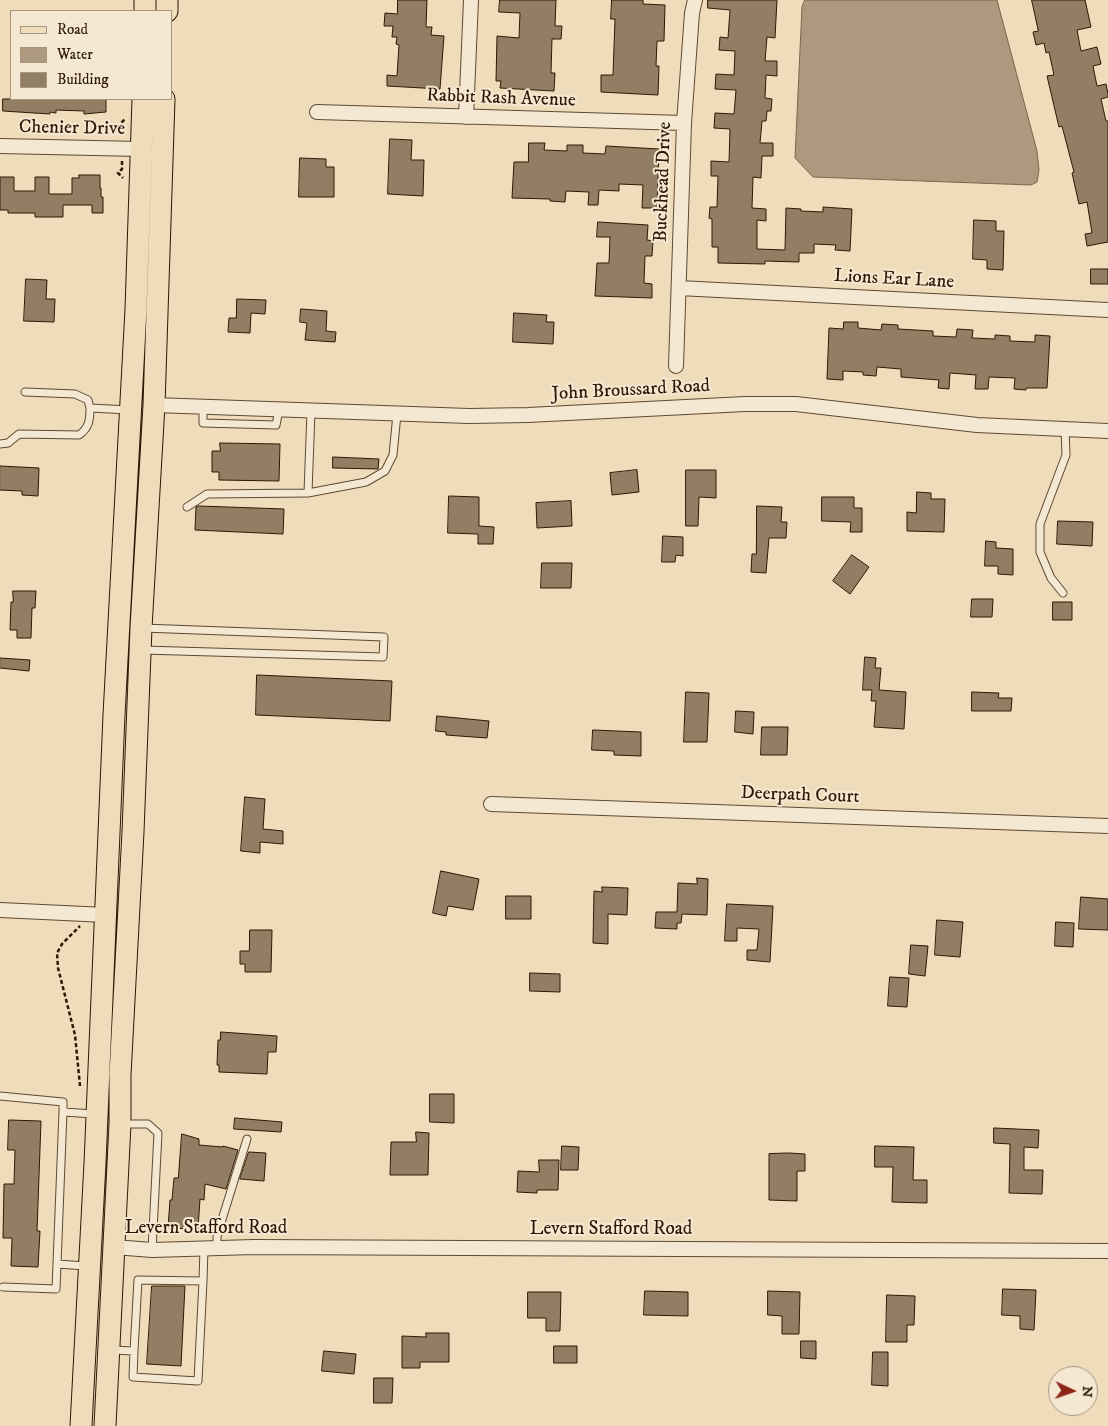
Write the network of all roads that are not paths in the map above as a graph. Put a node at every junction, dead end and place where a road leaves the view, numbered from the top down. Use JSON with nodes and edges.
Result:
{"nodes":[{"id":1,"x":471,"y":0,"type":"edge"},
{"id":2,"x":695,"y":0,"type":"edge"},
{"id":3,"x":143,"y":100,"type":"edge"},
{"id":4,"x":164,"y":100,"type":"edge"},
{"id":5,"x":317,"y":112,"type":"dead end"},
{"id":6,"x":466,"y":117,"type":"junction"},
{"id":7,"x":684,"y":123,"type":"junction"},
{"id":8,"x":0,"y":146,"type":"edge"},
{"id":9,"x":141,"y":148,"type":"junction"},
{"id":10,"x":160,"y":265,"type":"junction"},
{"id":11,"x":679,"y":288,"type":"junction"},
{"id":12,"x":136,"y":308,"type":"junction"},
{"id":13,"x":1108,"y":310,"type":"edge"},
{"id":14,"x":676,"y":366,"type":"dead end"},
{"id":15,"x":25,"y":392,"type":"dead end"},
{"id":16,"x":154,"y":405,"type":"junction"},
{"id":17,"x":204,"y":407,"type":"junction"},
{"id":18,"x":90,"y":408,"type":"junction"},
{"id":19,"x":228,"y":408,"type":"junction"},
{"id":20,"x":254,"y":409,"type":"junction"},
{"id":21,"x":130,"y":410,"type":"junction"},
{"id":22,"x":279,"y":410,"type":"junction"},
{"id":23,"x":311,"y":412,"type":"junction"},
{"id":24,"x":397,"y":414,"type":"junction"},
{"id":25,"x":228,"y":424,"type":"junction"},
{"id":26,"x":254,"y":425,"type":"junction"},
{"id":27,"x":1065,"y":429,"type":"junction"},
{"id":28,"x":1108,"y":431,"type":"edge"},
{"id":29,"x":0,"y":444,"type":"edge"},
{"id":30,"x":308,"y":493,"type":"junction"},
{"id":31,"x":187,"y":507,"type":"dead end"},
{"id":32,"x":1063,"y":593,"type":"dead end"},
{"id":33,"x":141,"y":628,"type":"junction"},
{"id":34,"x":140,"y":650,"type":"junction"},
{"id":35,"x":491,"y":804,"type":"dead end"},
{"id":36,"x":1108,"y":826,"type":"edge"},
{"id":37,"x":0,"y":910,"type":"edge"},
{"id":38,"x":106,"y":915,"type":"junction"},
{"id":39,"x":104,"y":960,"type":"junction"},
{"id":40,"x":122,"y":1050,"type":"junction"},
{"id":41,"x":0,"y":1096,"type":"edge"},
{"id":42,"x":63,"y":1112,"type":"junction"},
{"id":43,"x":90,"y":1114,"type":"junction"},
{"id":44,"x":120,"y":1124,"type":"junction"},
{"id":45,"x":247,"y":1139,"type":"dead end"},
{"id":46,"x":95,"y":1163,"type":"junction"},
{"id":47,"x":114,"y":1247,"type":"junction"},
{"id":48,"x":210,"y":1248,"type":"junction"},
{"id":49,"x":152,"y":1250,"type":"junction"},
{"id":50,"x":1108,"y":1250,"type":"edge"},
{"id":51,"x":57,"y":1264,"type":"junction"},
{"id":52,"x":89,"y":1266,"type":"junction"},
{"id":53,"x":203,"y":1281,"type":"junction"},
{"id":54,"x":3,"y":1287,"type":"dead end"},
{"id":55,"x":110,"y":1350,"type":"junction"},
{"id":56,"x":134,"y":1351,"type":"junction"},
{"id":57,"x":81,"y":1426,"type":"edge"},
{"id":58,"x":106,"y":1426,"type":"edge"}],
"edges":[{"from":1,"to":6,"type":"street"},
{"from":2,"to":7,"type":"street","name":"Buckhead Drive"},
{"from":3,"to":9,"type":"main road"},
{"from":4,"to":10,"type":"main road"},
{"from":5,"to":6,"type":"street","name":"Rabbit Rash Avenue"},
{"from":6,"to":7,"type":"street","name":"Rabbit Rash Avenue"},
{"from":7,"to":11,"type":"street","name":"Buckhead Drive"},
{"from":8,"to":9,"type":"street","name":"Chenier Drive"},
{"from":9,"to":10,"type":"street","name":"Chenier Drive"},
{"from":9,"to":12,"type":"main road"},
{"from":10,"to":16,"type":"main road"},
{"from":11,"to":13,"type":"street","name":"Lions Ear Lane"},
{"from":11,"to":14,"type":"street","name":"Buckhead Drive"},
{"from":12,"to":16,"type":"main road"},
{"from":12,"to":21,"type":"main road"},
{"from":15,"to":18,"type":"lane"},
{"from":16,"to":17,"type":"street","name":"John Broussard Road"},
{"from":16,"to":33,"type":"main road"},
{"from":17,"to":19,"type":"street","name":"John Broussard Road"},
{"from":17,"to":25,"type":"lane"},
{"from":18,"to":21,"type":"lane"},
{"from":18,"to":29,"type":"lane"},
{"from":19,"to":20,"type":"street","name":"John Broussard Road"},
{"from":19,"to":25,"type":"lane"},
{"from":20,"to":22,"type":"street","name":"John Broussard Road"},
{"from":20,"to":26,"type":"lane"},
{"from":21,"to":38,"type":"main road"},
{"from":22,"to":23,"type":"street","name":"John Broussard Road"},
{"from":22,"to":26,"type":"lane"},
{"from":23,"to":24,"type":"street","name":"John Broussard Road"},
{"from":23,"to":30,"type":"lane"},
{"from":24,"to":27,"type":"street","name":"John Broussard Road"},
{"from":24,"to":30,"type":"lane"},
{"from":25,"to":26,"type":"lane"},
{"from":27,"to":28,"type":"street","name":"John Broussard Road"},
{"from":27,"to":32,"type":"lane"},
{"from":30,"to":31,"type":"lane"},
{"from":33,"to":34,"type":"main road"},
{"from":33,"to":34,"type":"lane"},
{"from":34,"to":40,"type":"main road"},
{"from":35,"to":36,"type":"street","name":"Deerpath Court"},
{"from":37,"to":38,"type":"street"},
{"from":38,"to":39,"type":"main road"},
{"from":39,"to":40,"type":"main road"},
{"from":39,"to":43,"type":"main road"},
{"from":40,"to":44,"type":"main road"},
{"from":41,"to":42,"type":"lane"},
{"from":42,"to":43,"type":"lane"},
{"from":42,"to":51,"type":"lane"},
{"from":43,"to":46,"type":"main road"},
{"from":44,"to":47,"type":"main road"},
{"from":44,"to":49,"type":"lane"},
{"from":45,"to":48,"type":"lane"},
{"from":46,"to":47,"type":"main road"},
{"from":46,"to":52,"type":"main road"},
{"from":47,"to":49,"type":"street","name":"Levern Stafford Road"},
{"from":47,"to":55,"type":"main road"},
{"from":48,"to":49,"type":"street","name":"Levern Stafford Road"},
{"from":48,"to":50,"type":"street","name":"Levern Stafford Road"},
{"from":48,"to":53,"type":"lane"},
{"from":51,"to":52,"type":"lane"},
{"from":51,"to":54,"type":"lane"},
{"from":52,"to":57,"type":"main road"},
{"from":53,"to":56,"type":"lane"},
{"from":53,"to":56,"type":"lane"},
{"from":55,"to":56,"type":"lane"},
{"from":55,"to":58,"type":"main road"}]}
